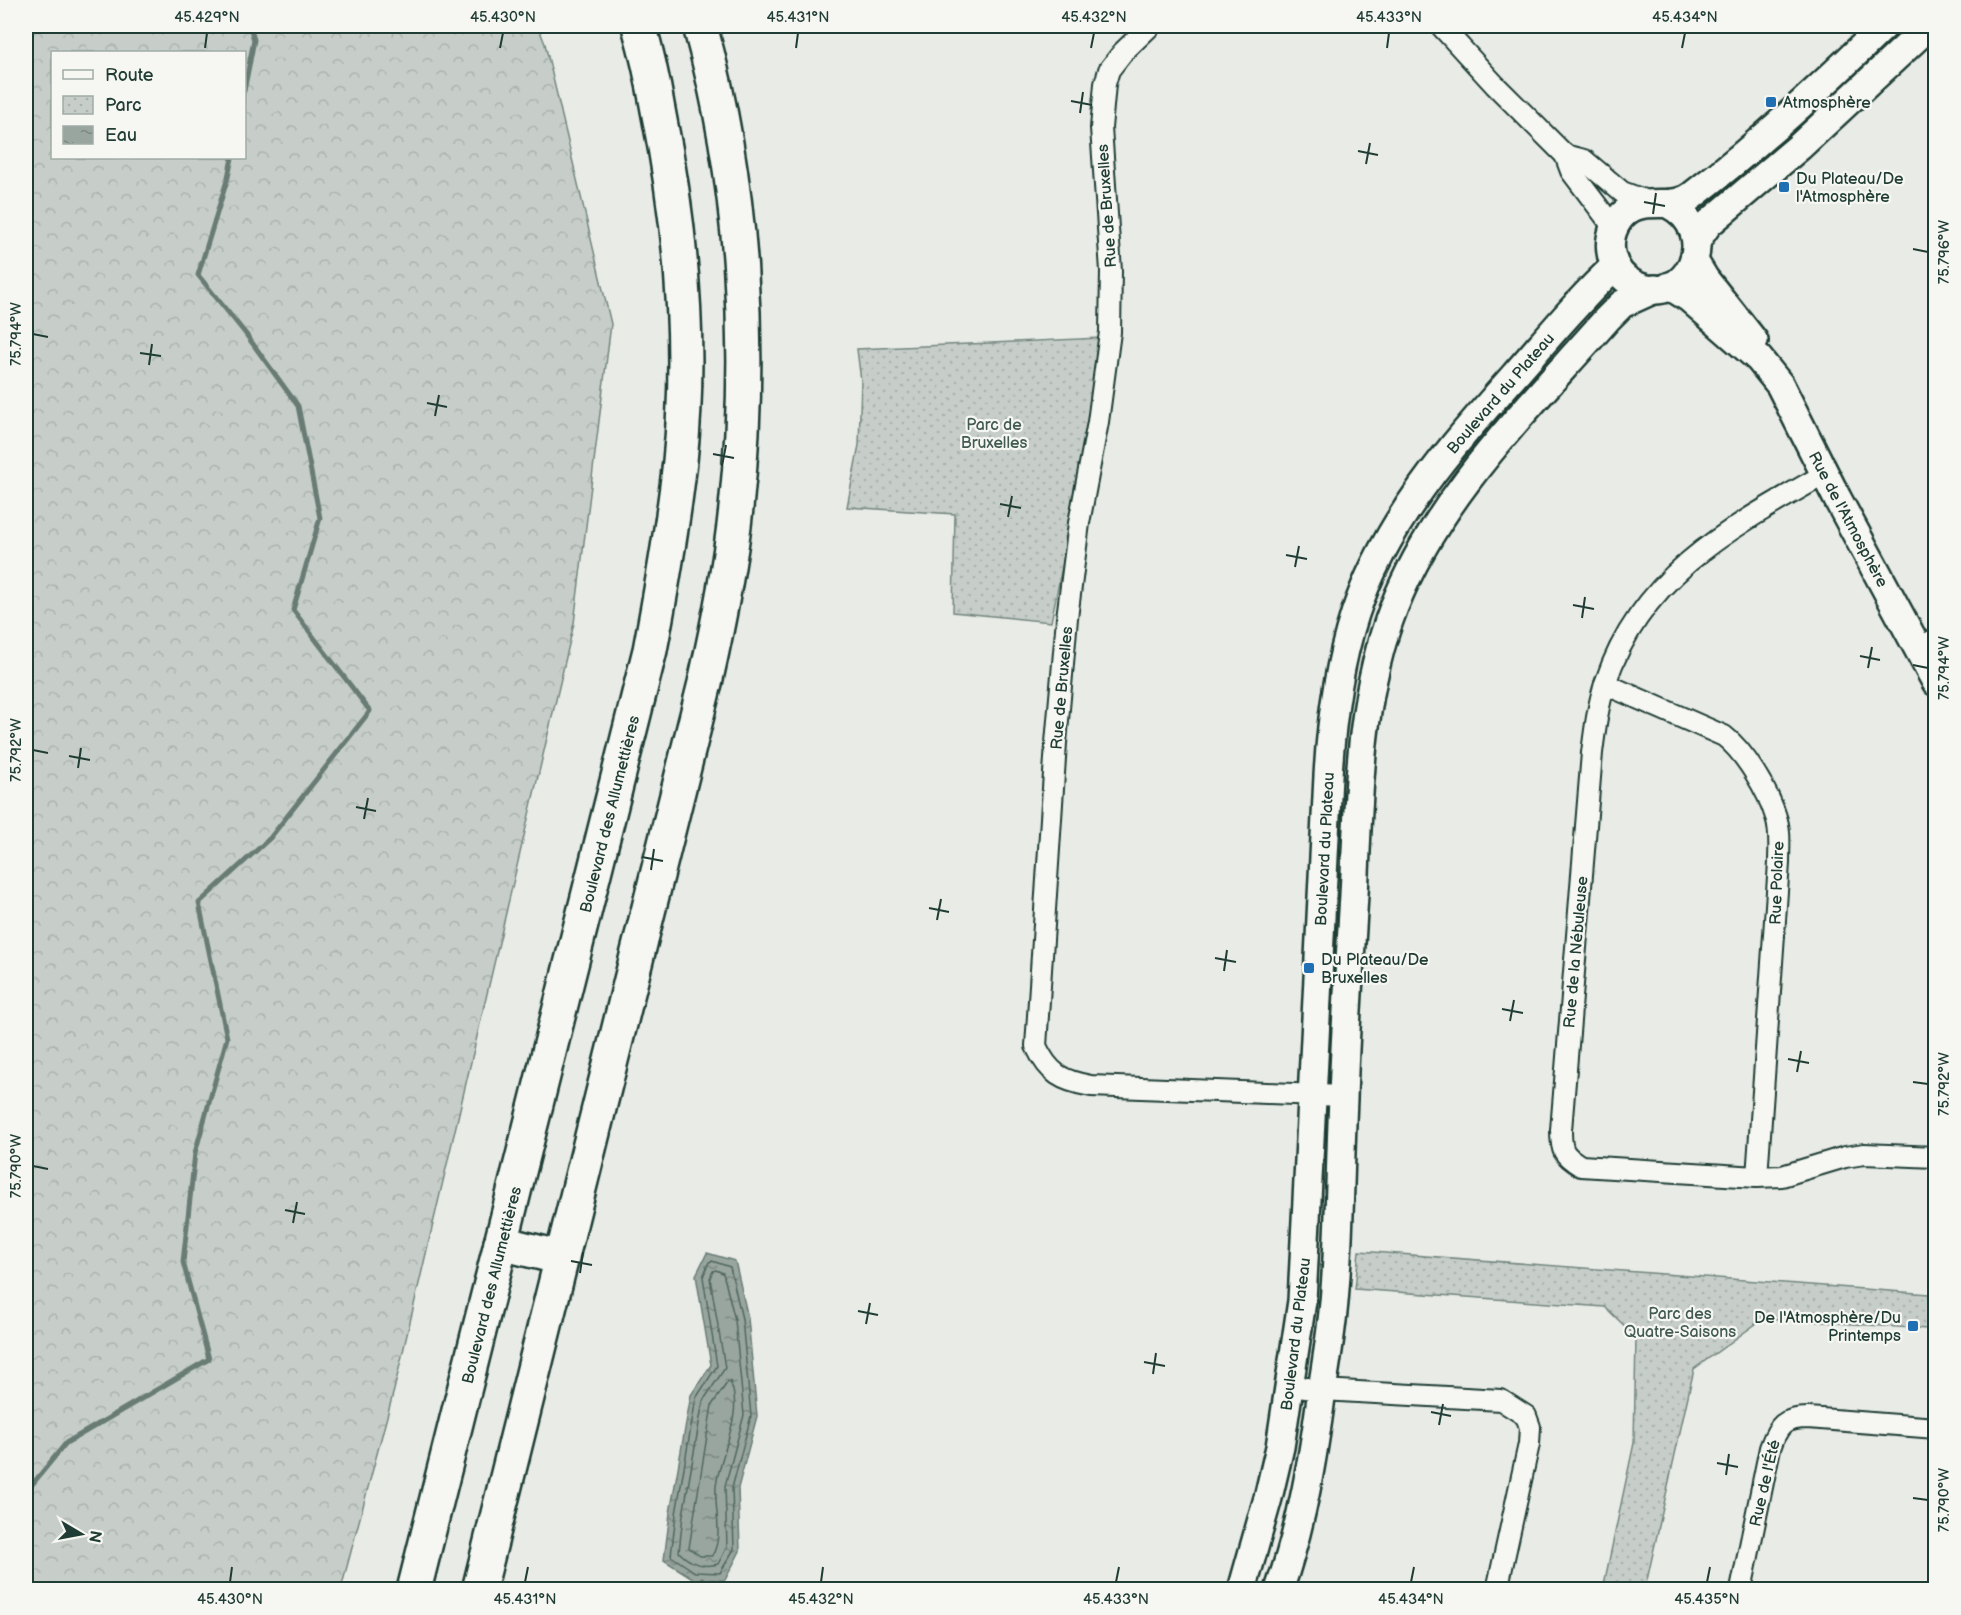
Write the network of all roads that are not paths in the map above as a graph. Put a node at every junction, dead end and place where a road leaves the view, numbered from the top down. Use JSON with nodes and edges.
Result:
{"nodes":[{"id":1,"x":639,"y":26,"type":"edge"},
{"id":2,"x":700,"y":26,"type":"edge"},
{"id":3,"x":1150,"y":26,"type":"edge"},
{"id":4,"x":1441,"y":26,"type":"edge"},
{"id":5,"x":1884,"y":26,"type":"edge"},
{"id":6,"x":1929,"y":26,"type":"edge"},
{"id":7,"x":1565,"y":155,"type":"junction"},
{"id":8,"x":1659,"y":203,"type":"junction"},
{"id":9,"x":1614,"y":228,"type":"junction"},
{"id":10,"x":1695,"y":250,"type":"junction"},
{"id":11,"x":1615,"y":266,"type":"junction"},
{"id":12,"x":1663,"y":288,"type":"junction"},
{"id":13,"x":1759,"y":359,"type":"junction"},
{"id":14,"x":1825,"y":474,"type":"junction"},
{"id":15,"x":1927,"y":644,"type":"edge"},
{"id":16,"x":1935,"y":682,"type":"edge"},
{"id":17,"x":1605,"y":684,"type":"junction"},
{"id":18,"x":1311,"y":1095,"type":"junction"},
{"id":19,"x":1343,"y":1096,"type":"junction"},
{"id":20,"x":1935,"y":1157,"type":"edge"},
{"id":21,"x":1757,"y":1177,"type":"junction"},
{"id":22,"x":501,"y":1243,"type":"junction"},
{"id":23,"x":562,"y":1258,"type":"junction"},
{"id":24,"x":1290,"y":1386,"type":"junction"},
{"id":25,"x":1322,"y":1390,"type":"junction"},
{"id":26,"x":1935,"y":1428,"type":"edge"},
{"id":27,"x":414,"y":1590,"type":"edge"},
{"id":28,"x":479,"y":1590,"type":"edge"},
{"id":29,"x":1242,"y":1590,"type":"edge"},
{"id":30,"x":1279,"y":1590,"type":"edge"},
{"id":31,"x":1497,"y":1590,"type":"edge"},
{"id":32,"x":1740,"y":1590,"type":"edge"}],
"edges":[{"from":1,"to":22,"type":"highway","name":"Boulevard des Allumettières"},
{"from":2,"to":23,"type":"highway"},
{"from":3,"to":18,"type":"street","name":"Rue de Bruxelles"},
{"from":4,"to":7,"type":"street"},
{"from":5,"to":8,"type":"main road"},
{"from":6,"to":10,"type":"main road"},
{"from":7,"to":8,"type":"street"},
{"from":7,"to":9,"type":"street"},
{"from":8,"to":9,"type":"main road"},
{"from":8,"to":10,"type":"main road"},
{"from":9,"to":11,"type":"main road"},
{"from":10,"to":12,"type":"main road"},
{"from":10,"to":13,"type":"main road","name":"Rue de l'Atmosphère"},
{"from":11,"to":12,"type":"main road"},
{"from":11,"to":18,"type":"main road","name":"Boulevard du Plateau"},
{"from":12,"to":13,"type":"main road","name":"Rue de l'Atmosphère"},
{"from":12,"to":19,"type":"main road","name":"Boulevard du Plateau"},
{"from":13,"to":14,"type":"main road","name":"Rue de l'Atmosphère"},
{"from":14,"to":15,"type":"main road","name":"Rue de l'Atmosphère"},
{"from":14,"to":17,"type":"street","name":"Rue de la Nébuleuse"},
{"from":15,"to":16,"type":"main road","name":"Rue de l'Atmosphère"},
{"from":17,"to":21,"type":"street","name":"Rue Polaire"},
{"from":17,"to":21,"type":"street","name":"Rue de la Nébuleuse"},
{"from":18,"to":19,"type":"street","name":"Rue de Bruxelles"},
{"from":18,"to":24,"type":"main road","name":"Boulevard du Plateau"},
{"from":19,"to":25,"type":"main road","name":"Boulevard du Plateau"},
{"from":20,"to":21,"type":"street","name":"Rue de la Nébuleuse"},
{"from":22,"to":23,"type":"highway"},
{"from":22,"to":27,"type":"highway","name":"Boulevard des Allumettières"},
{"from":23,"to":28,"type":"highway"},
{"from":24,"to":25,"type":"street"},
{"from":24,"to":29,"type":"main road","name":"Boulevard du Plateau"},
{"from":25,"to":30,"type":"main road","name":"Boulevard du Plateau"},
{"from":25,"to":31,"type":"street"},
{"from":26,"to":32,"type":"street","name":"Rue de l'Été"}]}
